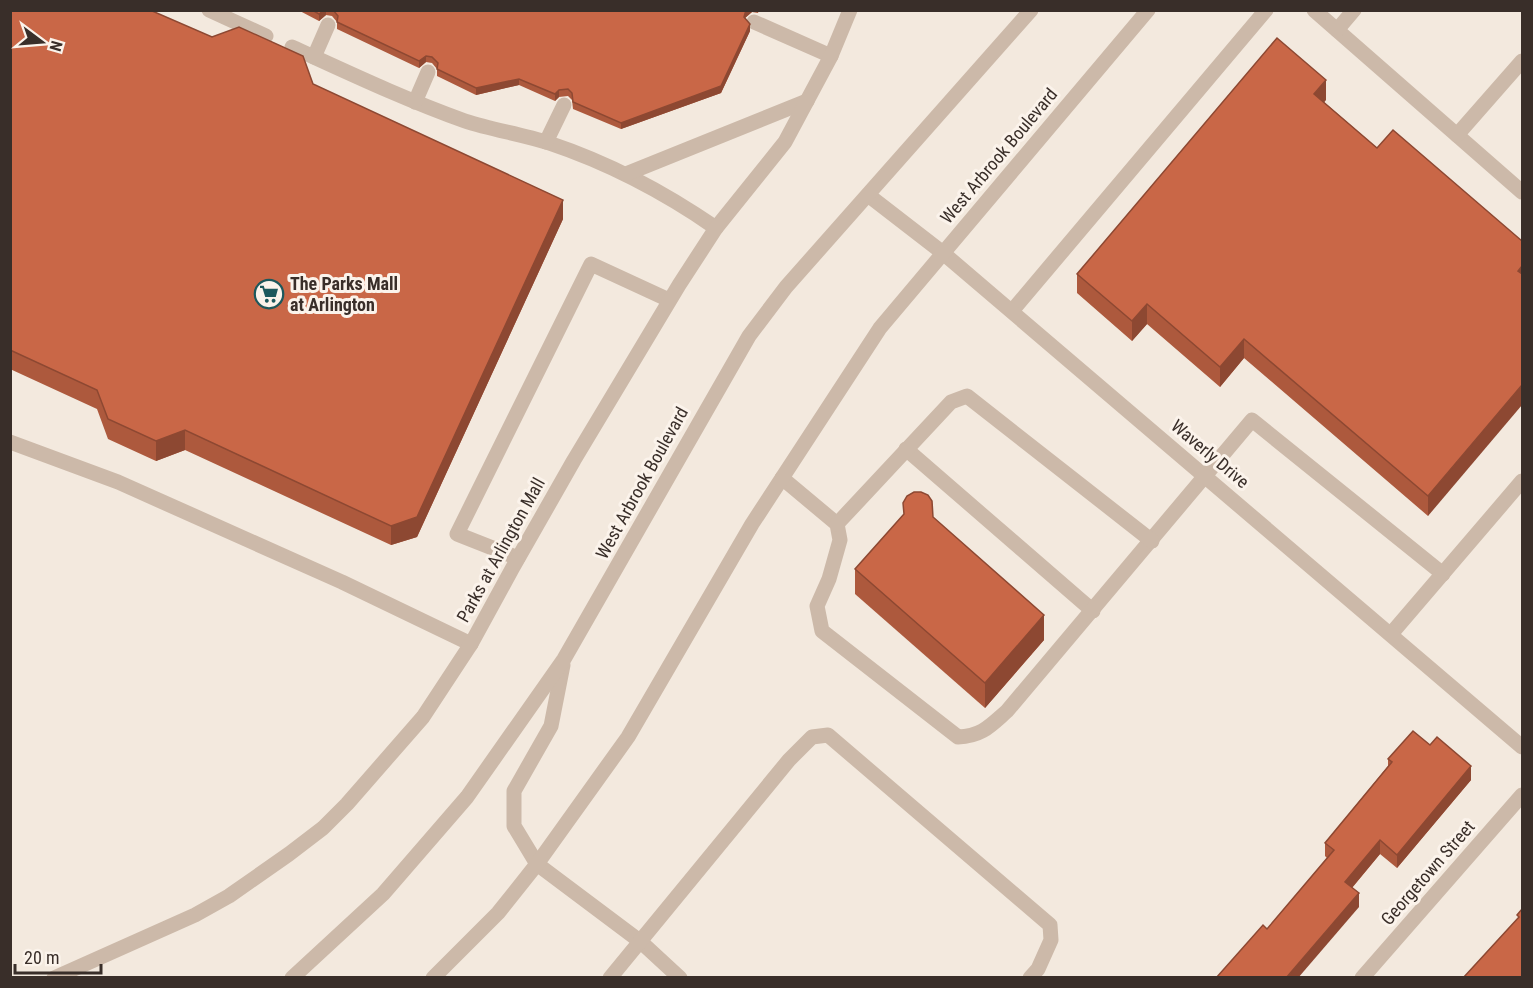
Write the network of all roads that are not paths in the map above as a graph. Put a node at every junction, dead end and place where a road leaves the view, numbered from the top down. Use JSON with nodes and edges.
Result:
{"nodes":[{"id":1,"x":850,"y":10,"type":"edge"},
{"id":2,"x":1031,"y":10,"type":"edge"},
{"id":3,"x":1148,"y":10,"type":"edge"},
{"id":4,"x":1266,"y":10,"type":"edge"},
{"id":5,"x":1314,"y":10,"type":"edge"},
{"id":6,"x":1354,"y":10,"type":"edge"},
{"id":7,"x":214,"y":12,"type":"edge"},
{"id":8,"x":754,"y":22,"type":"dead end"},
{"id":9,"x":328,"y":25,"type":"dead end"},
{"id":10,"x":1337,"y":30,"type":"junction"},
{"id":11,"x":266,"y":36,"type":"edge"},
{"id":12,"x":292,"y":47,"type":"dead end"},
{"id":13,"x":831,"y":56,"type":"junction"},
{"id":14,"x":314,"y":57,"type":"junction"},
{"id":15,"x":1522,"y":61,"type":"edge"},
{"id":16,"x":428,"y":72,"type":"dead end"},
{"id":17,"x":807,"y":101,"type":"junction"},
{"id":18,"x":415,"y":102,"type":"junction"},
{"id":19,"x":564,"y":105,"type":"dead end"},
{"id":20,"x":1456,"y":135,"type":"junction"},
{"id":21,"x":546,"y":142,"type":"junction"},
{"id":22,"x":626,"y":174,"type":"junction"},
{"id":23,"x":1521,"y":189,"type":"edge"},
{"id":24,"x":868,"y":195,"type":"junction"},
{"id":25,"x":716,"y":228,"type":"junction"},
{"id":26,"x":943,"y":253,"type":"junction"},
{"id":27,"x":669,"y":300,"type":"junction"},
{"id":28,"x":1012,"y":311,"type":"junction"},
{"id":29,"x":10,"y":442,"type":"edge"},
{"id":30,"x":906,"y":450,"type":"junction"},
{"id":31,"x":1206,"y":477,"type":"junction"},
{"id":32,"x":782,"y":478,"type":"junction"},
{"id":33,"x":1522,"y":481,"type":"edge"},
{"id":34,"x":837,"y":524,"type":"junction"},
{"id":35,"x":1152,"y":541,"type":"junction"},
{"id":36,"x":518,"y":558,"type":"junction"},
{"id":37,"x":1443,"y":574,"type":"junction"},
{"id":38,"x":1093,"y":611,"type":"junction"},
{"id":39,"x":1391,"y":634,"type":"junction"},
{"id":40,"x":471,"y":644,"type":"junction"},
{"id":41,"x":564,"y":659,"type":"junction"},
{"id":42,"x":1522,"y":747,"type":"edge"},
{"id":43,"x":1522,"y":795,"type":"edge"},
{"id":44,"x":537,"y":864,"type":"junction"},
{"id":45,"x":640,"y":942,"type":"junction"},
{"id":46,"x":54,"y":978,"type":"edge"},
{"id":47,"x":292,"y":978,"type":"edge"},
{"id":48,"x":433,"y":978,"type":"edge"},
{"id":49,"x":610,"y":978,"type":"edge"},
{"id":50,"x":680,"y":978,"type":"edge"},
{"id":51,"x":1030,"y":978,"type":"edge"},
{"id":52,"x":1362,"y":978,"type":"edge"}],
"edges":[{"from":1,"to":13,"type":"street","name":"Parks at Arlington Mall"},
{"from":2,"to":24,"type":"street","name":"West Arbrook Boulevard"},
{"from":3,"to":26,"type":"street","name":"West Arbrook Boulevard"},
{"from":4,"to":28,"type":"street"},
{"from":5,"to":10,"type":"street"},
{"from":6,"to":10,"type":"street"},
{"from":7,"to":11,"type":"street"},
{"from":8,"to":13,"type":"street"},
{"from":9,"to":14,"type":"street"},
{"from":10,"to":20,"type":"street"},
{"from":12,"to":14,"type":"street"},
{"from":13,"to":17,"type":"street","name":"Parks at Arlington Mall"},
{"from":14,"to":18,"type":"street"},
{"from":15,"to":20,"type":"street"},
{"from":16,"to":18,"type":"street"},
{"from":17,"to":22,"type":"street"},
{"from":17,"to":25,"type":"street","name":"Parks at Arlington Mall"},
{"from":18,"to":21,"type":"street"},
{"from":19,"to":21,"type":"street"},
{"from":20,"to":23,"type":"street"},
{"from":21,"to":22,"type":"street"},
{"from":22,"to":25,"type":"street"},
{"from":24,"to":26,"type":"street","name":"Waverly Drive"},
{"from":24,"to":41,"type":"street","name":"West Arbrook Boulevard"},
{"from":25,"to":27,"type":"street","name":"Parks at Arlington Mall"},
{"from":26,"to":28,"type":"street","name":"Waverly Drive"},
{"from":26,"to":32,"type":"street","name":"West Arbrook Boulevard"},
{"from":27,"to":36,"type":"street","name":"Parks at Arlington Mall"},
{"from":27,"to":36,"type":"street"},
{"from":28,"to":31,"type":"street","name":"Waverly Drive"},
{"from":29,"to":40,"type":"street"},
{"from":30,"to":34,"type":"street"},
{"from":30,"to":35,"type":"street"},
{"from":30,"to":38,"type":"street"},
{"from":31,"to":35,"type":"street"},
{"from":31,"to":37,"type":"street"},
{"from":31,"to":39,"type":"street","name":"Waverly Drive"},
{"from":32,"to":34,"type":"street"},
{"from":32,"to":44,"type":"street","name":"West Arbrook Boulevard"},
{"from":33,"to":37,"type":"street"},
{"from":34,"to":38,"type":"street"},
{"from":35,"to":38,"type":"street"},
{"from":36,"to":40,"type":"street","name":"Parks at Arlington Mall"},
{"from":37,"to":39,"type":"street"},
{"from":39,"to":42,"type":"street","name":"Waverly Drive"},
{"from":40,"to":46,"type":"street","name":"Parks at Arlington Mall"},
{"from":41,"to":44,"type":"street"},
{"from":41,"to":47,"type":"street","name":"West Arbrook Boulevard"},
{"from":43,"to":52,"type":"street","name":"Georgetown Street"},
{"from":44,"to":45,"type":"street"},
{"from":44,"to":48,"type":"street","name":"West Arbrook Boulevard"},
{"from":45,"to":49,"type":"street"},
{"from":45,"to":50,"type":"street"},
{"from":45,"to":51,"type":"street"}]}
